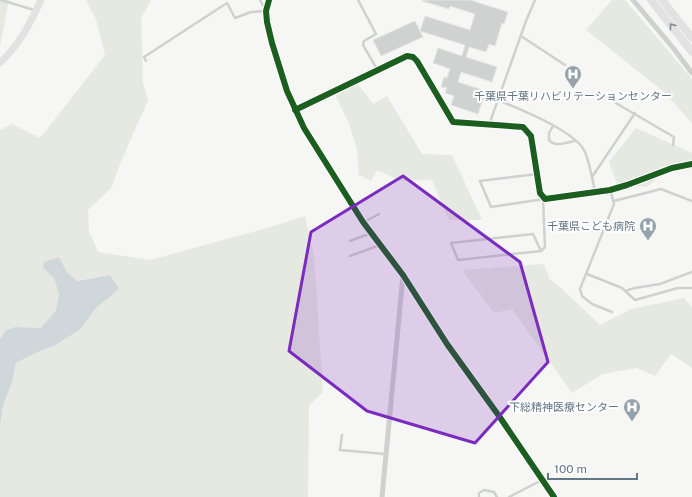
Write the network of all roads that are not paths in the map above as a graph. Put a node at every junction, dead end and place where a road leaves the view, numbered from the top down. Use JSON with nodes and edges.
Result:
{"nodes":[{"id":1,"x":1,"y":0,"type":"edge"},
{"id":2,"x":42,"y":0,"type":"edge"},
{"id":3,"x":260,"y":0,"type":"edge"},
{"id":4,"x":269,"y":0,"type":"edge"},
{"id":5,"x":358,"y":0,"type":"edge"},
{"id":6,"x":535,"y":0,"type":"edge"},
{"id":7,"x":633,"y":0,"type":"edge"},
{"id":8,"x":651,"y":0,"type":"edge"},
{"id":9,"x":662,"y":0,"type":"edge"},
{"id":10,"x":36,"y":11,"type":"junction"},
{"id":11,"x":266,"y":11,"type":"junction"},
{"id":12,"x":521,"y":36,"type":"junction"},
{"id":13,"x":692,"y":38,"type":"edge"},
{"id":14,"x":692,"y":52,"type":"edge"},
{"id":15,"x":146,"y":61,"type":"dead end"},
{"id":16,"x":0,"y":63,"type":"edge"},
{"id":17,"x":565,"y":65,"type":"dead end"},
{"id":18,"x":377,"y":69,"type":"junction"},
{"id":19,"x":692,"y":73,"type":"edge"},
{"id":20,"x":498,"y":100,"type":"junction"},
{"id":21,"x":614,"y":102,"type":"dead end"},
{"id":22,"x":295,"y":110,"type":"junction"},
{"id":23,"x":635,"y":113,"type":"junction"},
{"id":24,"x":489,"y":126,"type":"junction"},
{"id":25,"x":553,"y":126,"type":"junction"},
{"id":26,"x":575,"y":141,"type":"junction"},
{"id":27,"x":673,"y":145,"type":"dead end"},
{"id":28,"x":692,"y":164,"type":"edge"},
{"id":29,"x":538,"y":174,"type":"junction"},
{"id":30,"x":592,"y":178,"type":"junction"},
{"id":31,"x":610,"y":190,"type":"junction"},
{"id":32,"x":595,"y":191,"type":"junction"},
{"id":33,"x":544,"y":199,"type":"junction"},
{"id":34,"x":614,"y":201,"type":"junction"},
{"id":35,"x":692,"y":201,"type":"edge"},
{"id":36,"x":379,"y":214,"type":"dead end"},
{"id":37,"x":363,"y":222,"type":"junction"},
{"id":38,"x":371,"y":233,"type":"junction"},
{"id":39,"x":350,"y":241,"type":"dead end"},
{"id":40,"x":381,"y":245,"type":"junction"},
{"id":41,"x":541,"y":251,"type":"junction"},
{"id":42,"x":350,"y":256,"type":"dead end"},
{"id":43,"x":692,"y":272,"type":"edge"},
{"id":44,"x":586,"y":274,"type":"junction"},
{"id":45,"x":403,"y":275,"type":"junction"},
{"id":46,"x":692,"y":288,"type":"edge"},
{"id":47,"x":625,"y":291,"type":"junction"},
{"id":48,"x":612,"y":312,"type":"dead end"},
{"id":49,"x":342,"y":435,"type":"dead end"},
{"id":50,"x":385,"y":454,"type":"junction"},
{"id":51,"x":542,"y":480,"type":"junction"},
{"id":52,"x":382,"y":497,"type":"edge"},
{"id":53,"x":479,"y":497,"type":"edge"},
{"id":54,"x":497,"y":497,"type":"edge"},
{"id":55,"x":509,"y":497,"type":"edge"},
{"id":56,"x":554,"y":497,"type":"edge"}],
"edges":[{"from":1,"to":10,"type":"lane"},
{"from":2,"to":10,"type":"street"},
{"from":3,"to":11,"type":"lane"},
{"from":4,"to":11,"type":"street"},
{"from":5,"to":18,"type":"lane"},
{"from":6,"to":12,"type":"lane"},
{"from":7,"to":19,"type":"street"},
{"from":14,"to":8,"type":"main road","one_way":true},
{"from":9,"to":13,"type":"main road"},
{"from":10,"to":16,"type":"street"},
{"from":11,"to":15,"type":"lane"},
{"from":11,"to":22,"type":"street"},
{"from":12,"to":17,"type":"lane"},
{"from":12,"to":20,"type":"lane"},
{"from":18,"to":22,"type":"street"},
{"from":18,"to":24,"type":"street"},
{"from":20,"to":24,"type":"lane"},
{"from":20,"to":25,"type":"lane"},
{"from":21,"to":23,"type":"lane"},
{"from":22,"to":37,"type":"street"},
{"from":23,"to":27,"type":"lane"},
{"from":23,"to":30,"type":"lane"},
{"from":24,"to":29,"type":"street"},
{"from":25,"to":26,"type":"lane"},
{"from":25,"to":26,"type":"lane"},
{"from":26,"to":30,"type":"lane"},
{"from":28,"to":31,"type":"street"},
{"from":29,"to":33,"type":"street"},
{"from":29,"to":33,"type":"lane"},
{"from":30,"to":32,"type":"lane"},
{"from":31,"to":32,"type":"street"},
{"from":31,"to":34,"type":"lane"},
{"from":32,"to":33,"type":"street"},
{"from":33,"to":41,"type":"lane"},
{"from":34,"to":35,"type":"lane"},
{"from":34,"to":44,"type":"lane"},
{"from":36,"to":37,"type":"lane"},
{"from":37,"to":38,"type":"street"},
{"from":38,"to":39,"type":"lane"},
{"from":38,"to":40,"type":"street"},
{"from":40,"to":42,"type":"lane"},
{"from":40,"to":45,"type":"street"},
{"from":41,"to":41,"type":"lane"},
{"from":43,"to":47,"type":"lane"},
{"from":44,"to":47,"type":"lane"},
{"from":44,"to":48,"type":"lane"},
{"from":45,"to":50,"type":"street"},
{"from":45,"to":51,"type":"street"},
{"from":46,"to":47,"type":"lane"},
{"from":49,"to":50,"type":"lane"},
{"from":50,"to":52,"type":"street"},
{"from":51,"to":55,"type":"lane"},
{"from":51,"to":56,"type":"street"},
{"from":53,"to":54,"type":"lane"}]}
